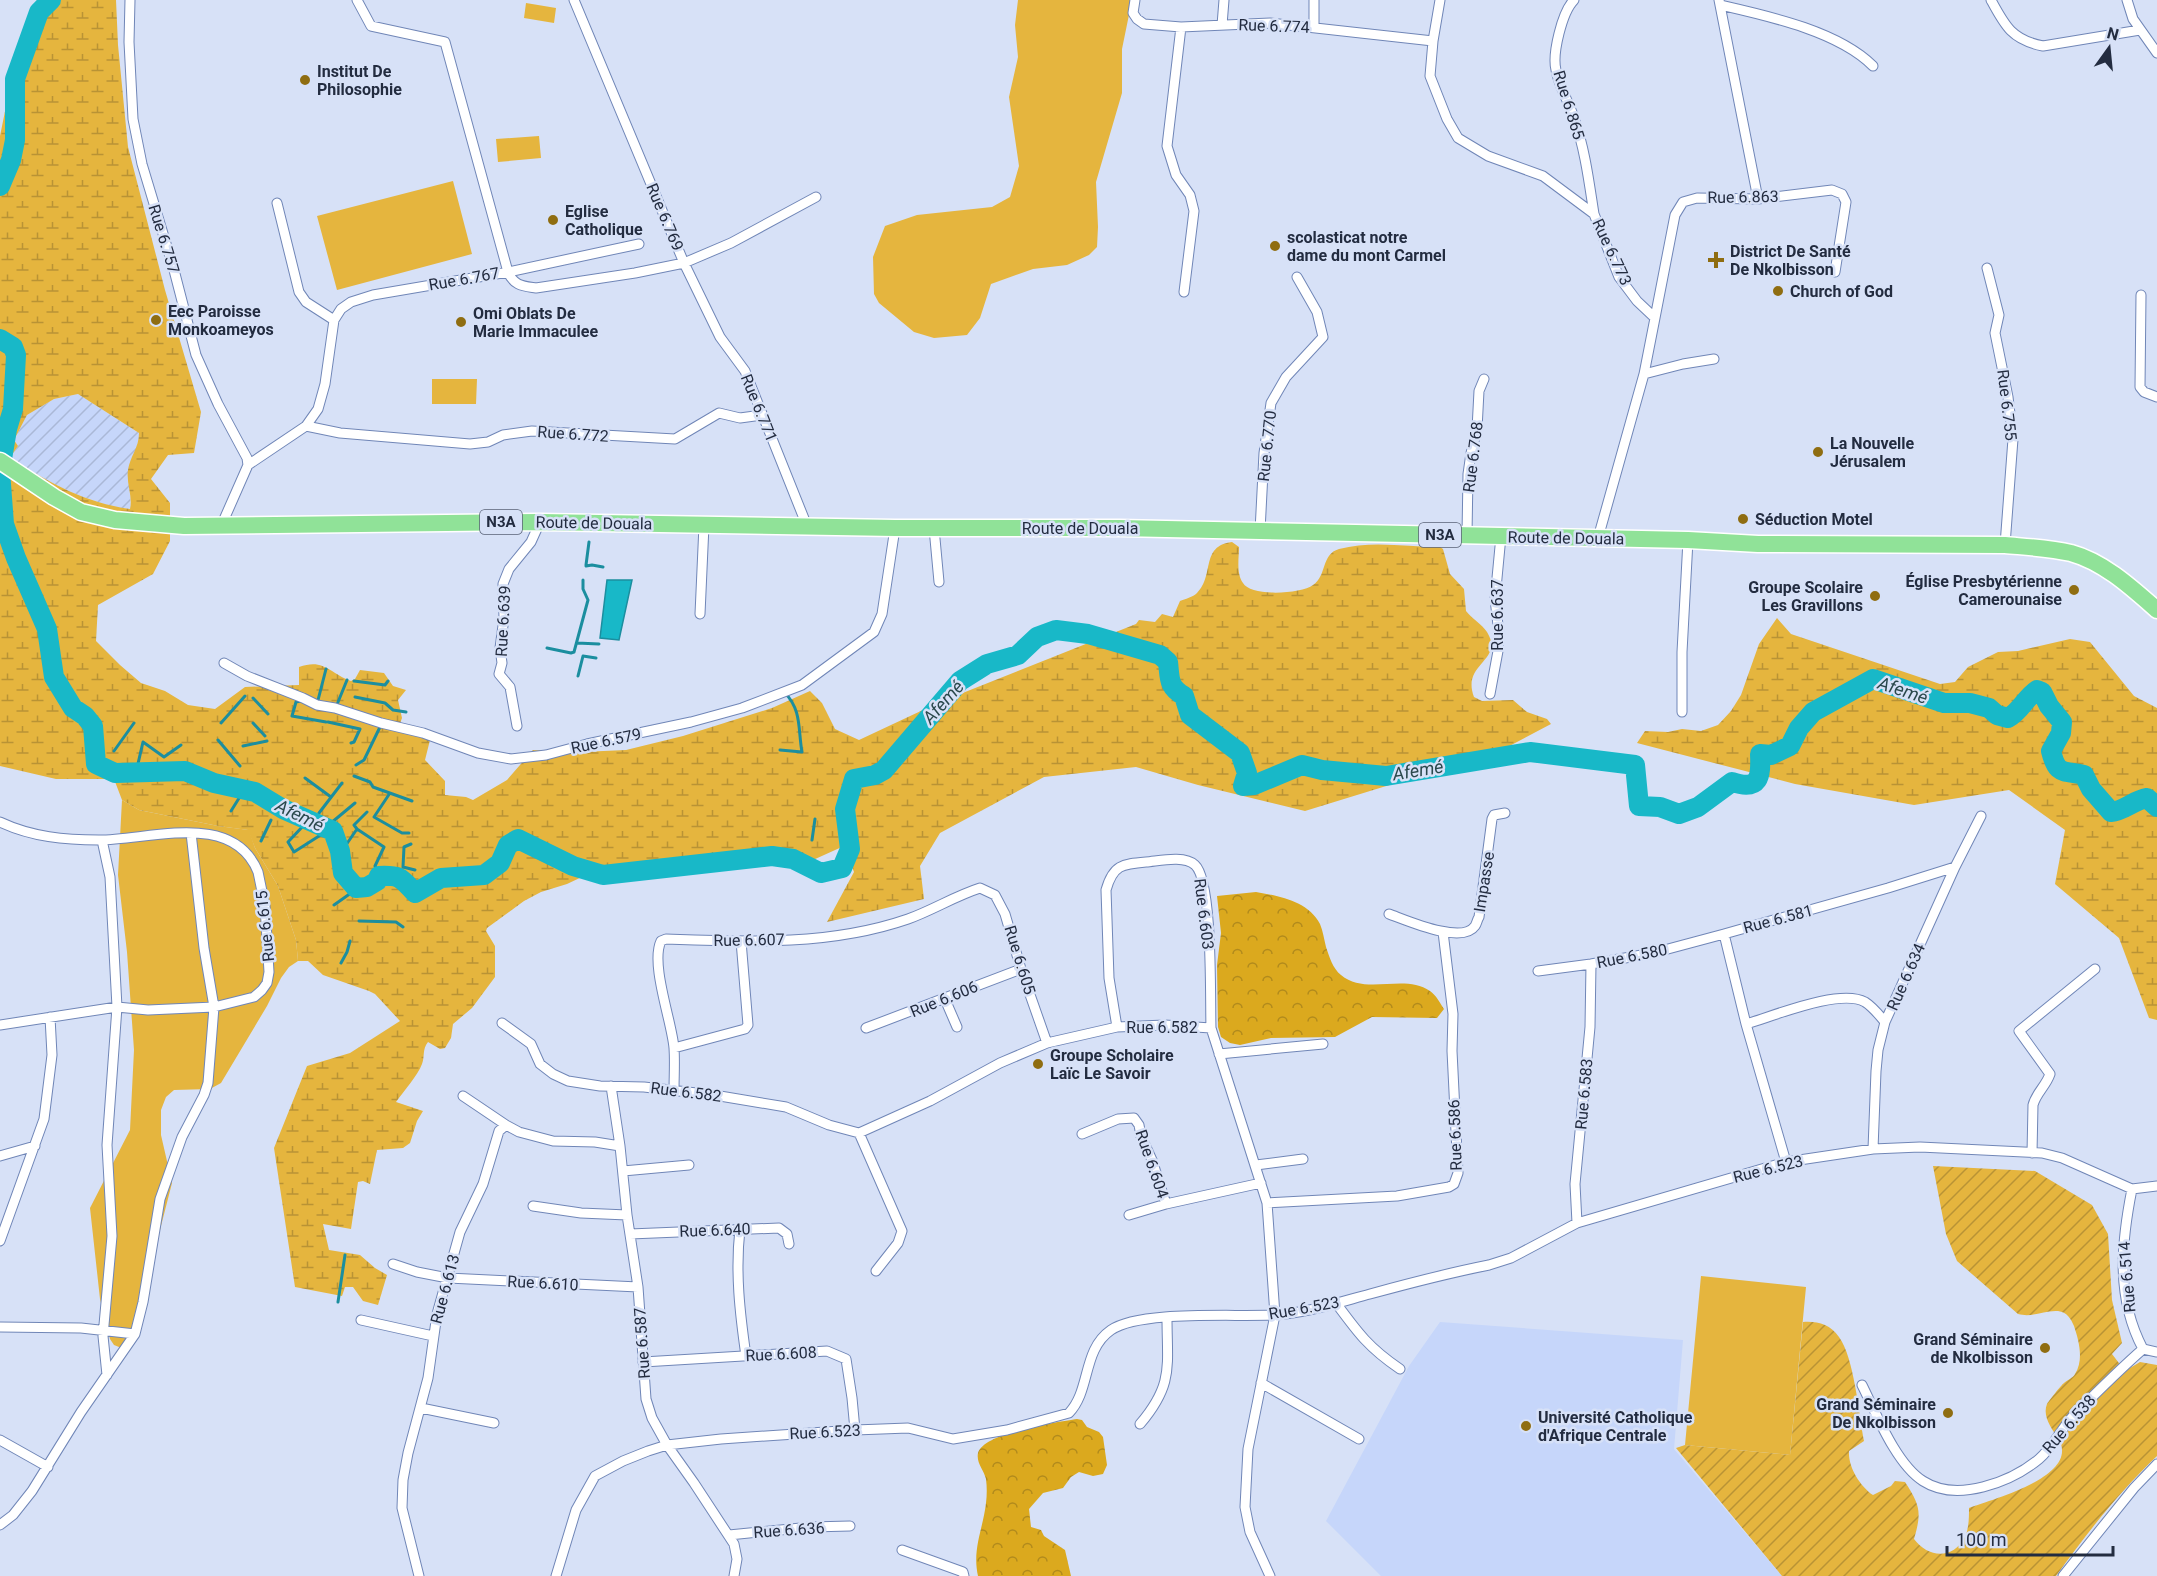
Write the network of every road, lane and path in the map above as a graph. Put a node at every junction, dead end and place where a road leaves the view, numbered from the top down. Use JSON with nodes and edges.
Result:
{"nodes":[{"id":1,"x":130,"y":0,"type":"edge"},
{"id":2,"x":357,"y":0,"type":"edge"},
{"id":3,"x":574,"y":0,"type":"edge"},
{"id":4,"x":1135,"y":0,"type":"edge"},
{"id":5,"x":1224,"y":0,"type":"edge"},
{"id":6,"x":1314,"y":0,"type":"edge"},
{"id":7,"x":1440,"y":0,"type":"edge"},
{"id":8,"x":1574,"y":0,"type":"edge"},
{"id":9,"x":1991,"y":0,"type":"edge"},
{"id":10,"x":2127,"y":0,"type":"edge"},
{"id":11,"x":1719,"y":3,"type":"edge"},
{"id":12,"x":1222,"y":25,"type":"junction"},
{"id":13,"x":1181,"y":27,"type":"junction"},
{"id":14,"x":1314,"y":27,"type":"junction"},
{"id":15,"x":2140,"y":30,"type":"junction"},
{"id":16,"x":1433,"y":41,"type":"junction"},
{"id":17,"x":2157,"y":53,"type":"edge"},
{"id":18,"x":1873,"y":66,"type":"dead end"},
{"id":19,"x":816,"y":197,"type":"dead end"},
{"id":20,"x":1758,"y":199,"type":"junction"},
{"id":21,"x":277,"y":203,"type":"dead end"},
{"id":22,"x":1594,"y":214,"type":"junction"},
{"id":23,"x":639,"y":244,"type":"dead end"},
{"id":24,"x":684,"y":263,"type":"junction"},
{"id":25,"x":1987,"y":268,"type":"dead end"},
{"id":26,"x":508,"y":272,"type":"junction"},
{"id":27,"x":1835,"y":272,"type":"dead end"},
{"id":28,"x":1297,"y":277,"type":"dead end"},
{"id":29,"x":1184,"y":292,"type":"dead end"},
{"id":30,"x":2141,"y":295,"type":"dead end"},
{"id":31,"x":1655,"y":318,"type":"junction"},
{"id":32,"x":334,"y":320,"type":"junction"},
{"id":33,"x":1714,"y":359,"type":"dead end"},
{"id":34,"x":1644,"y":374,"type":"junction"},
{"id":35,"x":1484,"y":379,"type":"dead end"},
{"id":36,"x":2157,"y":397,"type":"edge"},
{"id":37,"x":762,"y":416,"type":"junction"},
{"id":38,"x":306,"y":426,"type":"junction"},
{"id":39,"x":5,"y":464,"type":"edge"},
{"id":40,"x":248,"y":465,"type":"junction"},
{"id":41,"x":540,"y":522,"type":"junction"},
{"id":42,"x":222,"y":524,"type":"junction"},
{"id":43,"x":704,"y":525,"type":"junction"},
{"id":44,"x":807,"y":526,"type":"junction"},
{"id":45,"x":895,"y":528,"type":"junction"},
{"id":46,"x":934,"y":528,"type":"junction"},
{"id":47,"x":1260,"y":531,"type":"junction"},
{"id":48,"x":1467,"y":535,"type":"junction"},
{"id":49,"x":1501,"y":536,"type":"junction"},
{"id":50,"x":1598,"y":538,"type":"junction"},
{"id":51,"x":1688,"y":540,"type":"junction"},
{"id":52,"x":2005,"y":545,"type":"junction"},
{"id":53,"x":939,"y":582,"type":"dead end"},
{"id":54,"x":2157,"y":610,"type":"edge"},
{"id":55,"x":700,"y":614,"type":"dead end"},
{"id":56,"x":224,"y":663,"type":"dead end"},
{"id":57,"x":1490,"y":694,"type":"dead end"},
{"id":58,"x":1682,"y":712,"type":"dead end"},
{"id":59,"x":517,"y":726,"type":"dead end"},
{"id":60,"x":1505,"y":813,"type":"dead end"},
{"id":61,"x":1981,"y":816,"type":"dead end"},
{"id":62,"x":0,"y":822,"type":"edge"},
{"id":63,"x":191,"y":833,"type":"junction"},
{"id":64,"x":102,"y":840,"type":"junction"},
{"id":65,"x":1955,"y":867,"type":"junction"},
{"id":66,"x":980,"y":888,"type":"joint"},
{"id":67,"x":1389,"y":914,"type":"dead end"},
{"id":68,"x":1443,"y":932,"type":"junction"},
{"id":69,"x":1724,"y":934,"type":"junction"},
{"id":70,"x":741,"y":941,"type":"junction"},
{"id":71,"x":1592,"y":964,"type":"junction"},
{"id":72,"x":1021,"y":969,"type":"junction"},
{"id":73,"x":2095,"y":969,"type":"dead end"},
{"id":74,"x":1538,"y":971,"type":"dead end"},
{"id":75,"x":944,"y":997,"type":"junction"},
{"id":76,"x":214,"y":1006,"type":"junction"},
{"id":77,"x":117,"y":1007,"type":"junction"},
{"id":78,"x":50,"y":1017,"type":"junction"},
{"id":79,"x":1886,"y":1022,"type":"junction"},
{"id":80,"x":502,"y":1023,"type":"dead end"},
{"id":81,"x":1746,"y":1024,"type":"junction"},
{"id":82,"x":0,"y":1025,"type":"edge"},
{"id":83,"x":957,"y":1027,"type":"dead end"},
{"id":84,"x":1117,"y":1027,"type":"junction"},
{"id":85,"x":866,"y":1028,"type":"dead end"},
{"id":86,"x":1211,"y":1028,"type":"junction"},
{"id":87,"x":1047,"y":1044,"type":"junction"},
{"id":88,"x":1323,"y":1044,"type":"dead end"},
{"id":89,"x":674,"y":1048,"type":"junction"},
{"id":90,"x":1219,"y":1054,"type":"junction"},
{"id":91,"x":611,"y":1086,"type":"junction"},
{"id":92,"x":674,"y":1091,"type":"junction"},
{"id":93,"x":463,"y":1096,"type":"dead end"},
{"id":94,"x":506,"y":1125,"type":"junction"},
{"id":95,"x":860,"y":1133,"type":"junction"},
{"id":96,"x":1082,"y":1134,"type":"dead end"},
{"id":97,"x":35,"y":1146,"type":"junction"},
{"id":98,"x":620,"y":1146,"type":"junction"},
{"id":99,"x":1873,"y":1149,"type":"junction"},
{"id":100,"x":2032,"y":1153,"type":"junction"},
{"id":101,"x":0,"y":1156,"type":"edge"},
{"id":102,"x":1303,"y":1159,"type":"dead end"},
{"id":103,"x":1786,"y":1162,"type":"junction"},
{"id":104,"x":689,"y":1165,"type":"dead end"},
{"id":105,"x":1256,"y":1165,"type":"junction"},
{"id":106,"x":623,"y":1170,"type":"junction"},
{"id":107,"x":1261,"y":1183,"type":"junction"},
{"id":108,"x":2157,"y":1185,"type":"edge"},
{"id":109,"x":2132,"y":1189,"type":"junction"},
{"id":110,"x":1267,"y":1203,"type":"junction"},
{"id":111,"x":1166,"y":1204,"type":"junction"},
{"id":112,"x":533,"y":1206,"type":"dead end"},
{"id":113,"x":627,"y":1215,"type":"junction"},
{"id":114,"x":1128,"y":1215,"type":"dead end"},
{"id":115,"x":1577,"y":1223,"type":"junction"},
{"id":116,"x":740,"y":1229,"type":"junction"},
{"id":117,"x":630,"y":1234,"type":"junction"},
{"id":118,"x":0,"y":1241,"type":"edge"},
{"id":119,"x":789,"y":1244,"type":"dead end"},
{"id":120,"x":393,"y":1264,"type":"dead end"},
{"id":121,"x":876,"y":1271,"type":"dead end"},
{"id":122,"x":448,"y":1278,"type":"junction"},
{"id":123,"x":639,"y":1287,"type":"junction"},
{"id":124,"x":1336,"y":1304,"type":"junction"},
{"id":125,"x":1275,"y":1315,"type":"junction"},
{"id":126,"x":1167,"y":1318,"type":"junction"},
{"id":127,"x":361,"y":1320,"type":"dead end"},
{"id":128,"x":0,"y":1327,"type":"edge"},
{"id":129,"x":104,"y":1330,"type":"junction"},
{"id":130,"x":135,"y":1334,"type":"junction"},
{"id":131,"x":433,"y":1336,"type":"junction"},
{"id":132,"x":2143,"y":1349,"type":"junction"},
{"id":133,"x":2157,"y":1352,"type":"edge"},
{"id":134,"x":746,"y":1356,"type":"junction"},
{"id":135,"x":643,"y":1362,"type":"junction"},
{"id":136,"x":1400,"y":1369,"type":"dead end"},
{"id":137,"x":107,"y":1375,"type":"junction"},
{"id":138,"x":1261,"y":1383,"type":"junction"},
{"id":139,"x":1862,"y":1385,"type":"dead end"},
{"id":140,"x":421,"y":1408,"type":"junction"},
{"id":141,"x":494,"y":1422,"type":"dead end"},
{"id":142,"x":1140,"y":1424,"type":"dead end"},
{"id":143,"x":855,"y":1430,"type":"junction"},
{"id":144,"x":1359,"y":1439,"type":"dead end"},
{"id":145,"x":0,"y":1440,"type":"edge"},
{"id":146,"x":667,"y":1445,"type":"junction"},
{"id":147,"x":2157,"y":1464,"type":"edge"},
{"id":148,"x":48,"y":1467,"type":"junction"},
{"id":149,"x":0,"y":1525,"type":"edge"},
{"id":150,"x":850,"y":1526,"type":"dead end"},
{"id":151,"x":729,"y":1535,"type":"junction"},
{"id":152,"x":902,"y":1550,"type":"dead end"},
{"id":153,"x":1266,"y":1575,"type":"edge"},
{"id":154,"x":419,"y":1576,"type":"edge"},
{"id":155,"x":556,"y":1576,"type":"edge"},
{"id":156,"x":733,"y":1576,"type":"edge"},
{"id":157,"x":964,"y":1576,"type":"edge"},
{"id":158,"x":2063,"y":1576,"type":"edge"}],
"edges":[{"from":1,"to":40,"type":"street","name":"Rue 6.757"},
{"from":2,"to":26,"type":"street","name":"Rue 6.767"},
{"from":3,"to":24,"type":"street","name":"Rue 6.769"},
{"from":4,"to":13,"type":"street","name":"Rue 6.774"},
{"from":5,"to":12,"type":"street"},
{"from":6,"to":14,"type":"street"},
{"from":7,"to":16,"type":"street","name":"Rue 6.773"},
{"from":8,"to":22,"type":"street","name":"Rue 6.865"},
{"from":9,"to":15,"type":"street"},
{"from":10,"to":15,"type":"street"},
{"from":11,"to":18,"type":"street"},
{"from":11,"to":20,"type":"street"},
{"from":12,"to":13,"type":"street","name":"Rue 6.774"},
{"from":12,"to":14,"type":"street","name":"Rue 6.774"},
{"from":13,"to":29,"type":"street"},
{"from":14,"to":16,"type":"street","name":"Rue 6.774"},
{"from":15,"to":17,"type":"street"},
{"from":16,"to":22,"type":"street","name":"Rue 6.773"},
{"from":19,"to":24,"type":"street"},
{"from":20,"to":27,"type":"street","name":"Rue 6.863"},
{"from":20,"to":31,"type":"street","name":"Rue 6.863"},
{"from":21,"to":32,"type":"street"},
{"from":22,"to":31,"type":"street","name":"Rue 6.773"},
{"from":23,"to":26,"type":"street"},
{"from":24,"to":26,"type":"street","name":"Rue 6.769"},
{"from":24,"to":37,"type":"street","name":"Rue 6.771"},
{"from":25,"to":52,"type":"street","name":"Rue 6.755"},
{"from":26,"to":32,"type":"street","name":"Rue 6.767"},
{"from":28,"to":47,"type":"street","name":"Rue 6.770"},
{"from":30,"to":36,"type":"street"},
{"from":31,"to":34,"type":"street"},
{"from":32,"to":38,"type":"street"},
{"from":33,"to":34,"type":"street"},
{"from":34,"to":50,"type":"street"},
{"from":35,"to":48,"type":"street","name":"Rue 6.768"},
{"from":37,"to":38,"type":"street","name":"Rue 6.772"},
{"from":37,"to":44,"type":"street","name":"Rue 6.771"},
{"from":38,"to":40,"type":"street"},
{"from":39,"to":42,"type":"highway","name":"Route de Douala","number":"N3A"},
{"from":40,"to":42,"type":"street"},
{"from":41,"to":42,"type":"highway","name":"Route de Douala","number":"N3A"},
{"from":41,"to":43,"type":"highway","name":"Route de Douala","number":"N3A"},
{"from":41,"to":59,"type":"street","name":"Rue 6.639"},
{"from":43,"to":44,"type":"highway","name":"Route de Douala","number":"N3A"},
{"from":43,"to":55,"type":"street"},
{"from":44,"to":45,"type":"highway","name":"Route de Douala","number":"N3A"},
{"from":45,"to":46,"type":"highway","name":"Route de Douala","number":"N3A"},
{"from":45,"to":56,"type":"street","name":"Rue 6.579"},
{"from":46,"to":47,"type":"highway","name":"Route de Douala","number":"N3A"},
{"from":46,"to":53,"type":"street"},
{"from":47,"to":48,"type":"highway","name":"Route de Douala","number":"N3A"},
{"from":48,"to":49,"type":"highway","name":"Route de Douala","number":"N3A"},
{"from":49,"to":50,"type":"highway","name":"Route de Douala","number":"N3A"},
{"from":49,"to":57,"type":"street","name":"Rue 6.637"},
{"from":50,"to":51,"type":"highway","name":"Route de Douala","number":"N3A"},
{"from":51,"to":52,"type":"highway","name":"Route de Douala","number":"N3A"},
{"from":51,"to":58,"type":"street"},
{"from":52,"to":54,"type":"highway","name":"Route de Douala","number":"N3A"},
{"from":60,"to":68,"type":"street","name":"Impasse"},
{"from":61,"to":65,"type":"street","name":"Rue 6.634"},
{"from":62,"to":64,"type":"street","name":"Rue 6.615"},
{"from":63,"to":64,"type":"street","name":"Rue 6.615"},
{"from":63,"to":76,"type":"street"},
{"from":63,"to":76,"type":"street","name":"Rue 6.615"},
{"from":64,"to":77,"type":"street"},
{"from":65,"to":69,"type":"street","name":"Rue 6.581"},
{"from":65,"to":79,"type":"street","name":"Rue 6.634"},
{"from":66,"to":70,"type":"street","name":"Rue 6.607"},
{"from":66,"to":72,"type":"street","name":"Rue 6.605"},
{"from":67,"to":68,"type":"street"},
{"from":68,"to":110,"type":"street","name":"Rue 6.586"},
{"from":69,"to":71,"type":"street","name":"Rue 6.580"},
{"from":69,"to":81,"type":"street","name":"Rue 6.581"},
{"from":70,"to":89,"type":"street"},
{"from":70,"to":89,"type":"street","name":"Rue 6.607"},
{"from":71,"to":74,"type":"street","name":"Rue 6.580"},
{"from":71,"to":115,"type":"street","name":"Rue 6.583"},
{"from":72,"to":75,"type":"street","name":"Rue 6.606"},
{"from":72,"to":87,"type":"street","name":"Rue 6.605"},
{"from":73,"to":100,"type":"street"},
{"from":75,"to":83,"type":"street"},
{"from":75,"to":85,"type":"street","name":"Rue 6.606"},
{"from":76,"to":77,"type":"street","name":"Rue 6.615"},
{"from":76,"to":130,"type":"street"},
{"from":77,"to":78,"type":"street","name":"Rue 6.615"},
{"from":77,"to":129,"type":"street"},
{"from":78,"to":82,"type":"street","name":"Rue 6.615"},
{"from":78,"to":97,"type":"street"},
{"from":79,"to":81,"type":"street"},
{"from":79,"to":99,"type":"street","name":"Rue 6.634"},
{"from":80,"to":91,"type":"street","name":"Rue 6.582"},
{"from":81,"to":103,"type":"street","name":"Rue 6.581"},
{"from":84,"to":86,"type":"street","name":"Rue 6.582"},
{"from":84,"to":86,"type":"street","name":"Rue 6.603"},
{"from":84,"to":87,"type":"street","name":"Rue 6.582"},
{"from":86,"to":90,"type":"street","name":"Rue 6.582"},
{"from":87,"to":95,"type":"street","name":"Rue 6.582"},
{"from":88,"to":90,"type":"street"},
{"from":89,"to":92,"type":"street","name":"Rue 6.607"},
{"from":90,"to":105,"type":"street","name":"Rue 6.582"},
{"from":91,"to":92,"type":"street","name":"Rue 6.582"},
{"from":91,"to":98,"type":"street","name":"Rue 6.587"},
{"from":92,"to":95,"type":"street","name":"Rue 6.582"},
{"from":93,"to":94,"type":"street"},
{"from":94,"to":98,"type":"street"},
{"from":94,"to":122,"type":"street","name":"Rue 6.613"},
{"from":95,"to":121,"type":"street"},
{"from":96,"to":111,"type":"street","name":"Rue 6.604"},
{"from":97,"to":101,"type":"street"},
{"from":97,"to":118,"type":"street"},
{"from":98,"to":106,"type":"street","name":"Rue 6.587"},
{"from":99,"to":100,"type":"street","name":"Rue 6.523"},
{"from":99,"to":103,"type":"street","name":"Rue 6.523"},
{"from":100,"to":109,"type":"street","name":"Rue 6.523"},
{"from":102,"to":105,"type":"street"},
{"from":103,"to":115,"type":"street","name":"Rue 6.523"},
{"from":104,"to":106,"type":"street"},
{"from":105,"to":107,"type":"street","name":"Rue 6.582"},
{"from":106,"to":113,"type":"street","name":"Rue 6.587"},
{"from":107,"to":110,"type":"street","name":"Rue 6.582"},
{"from":107,"to":111,"type":"street","name":"Rue 6.604"},
{"from":108,"to":109,"type":"street"},
{"from":109,"to":132,"type":"street","name":"Rue 6.514"},
{"from":110,"to":125,"type":"street","name":"Rue 6.582"},
{"from":111,"to":114,"type":"street"},
{"from":112,"to":113,"type":"street"},
{"from":113,"to":117,"type":"street","name":"Rue 6.587"},
{"from":115,"to":124,"type":"street","name":"Rue 6.523"},
{"from":116,"to":117,"type":"street","name":"Rue 6.640"},
{"from":116,"to":119,"type":"street","name":"Rue 6.640"},
{"from":116,"to":134,"type":"street"},
{"from":117,"to":123,"type":"street","name":"Rue 6.587"},
{"from":120,"to":122,"type":"street","name":"Rue 6.610"},
{"from":122,"to":123,"type":"street","name":"Rue 6.610"},
{"from":122,"to":131,"type":"street","name":"Rue 6.613"},
{"from":123,"to":135,"type":"street","name":"Rue 6.587"},
{"from":124,"to":125,"type":"street","name":"Rue 6.523"},
{"from":124,"to":136,"type":"street"},
{"from":125,"to":126,"type":"street","name":"Rue 6.523"},
{"from":125,"to":138,"type":"street","name":"Rue 6.582"},
{"from":126,"to":142,"type":"street"},
{"from":126,"to":143,"type":"street","name":"Rue 6.523"},
{"from":127,"to":131,"type":"street"},
{"from":128,"to":129,"type":"street"},
{"from":129,"to":130,"type":"street"},
{"from":129,"to":137,"type":"street"},
{"from":130,"to":137,"type":"street"},
{"from":131,"to":140,"type":"street","name":"Rue 6.613"},
{"from":132,"to":133,"type":"street"},
{"from":132,"to":139,"type":"street","name":"Rue 6.538"},
{"from":134,"to":135,"type":"street","name":"Rue 6.608"},
{"from":134,"to":143,"type":"street","name":"Rue 6.608"},
{"from":135,"to":146,"type":"street","name":"Rue 6.587"},
{"from":137,"to":148,"type":"street"},
{"from":138,"to":144,"type":"street"},
{"from":138,"to":153,"type":"street","name":"Rue 6.582"},
{"from":140,"to":141,"type":"street"},
{"from":140,"to":154,"type":"street","name":"Rue 6.613"},
{"from":143,"to":146,"type":"street","name":"Rue 6.523"},
{"from":145,"to":148,"type":"street"},
{"from":146,"to":151,"type":"street","name":"Rue 6.587"},
{"from":146,"to":155,"type":"street","name":"Rue 6.523"},
{"from":147,"to":158,"type":"street"},
{"from":148,"to":149,"type":"street"},
{"from":150,"to":151,"type":"street","name":"Rue 6.636"},
{"from":151,"to":156,"type":"street","name":"Rue 6.587"},
{"from":152,"to":157,"type":"street"}]}
